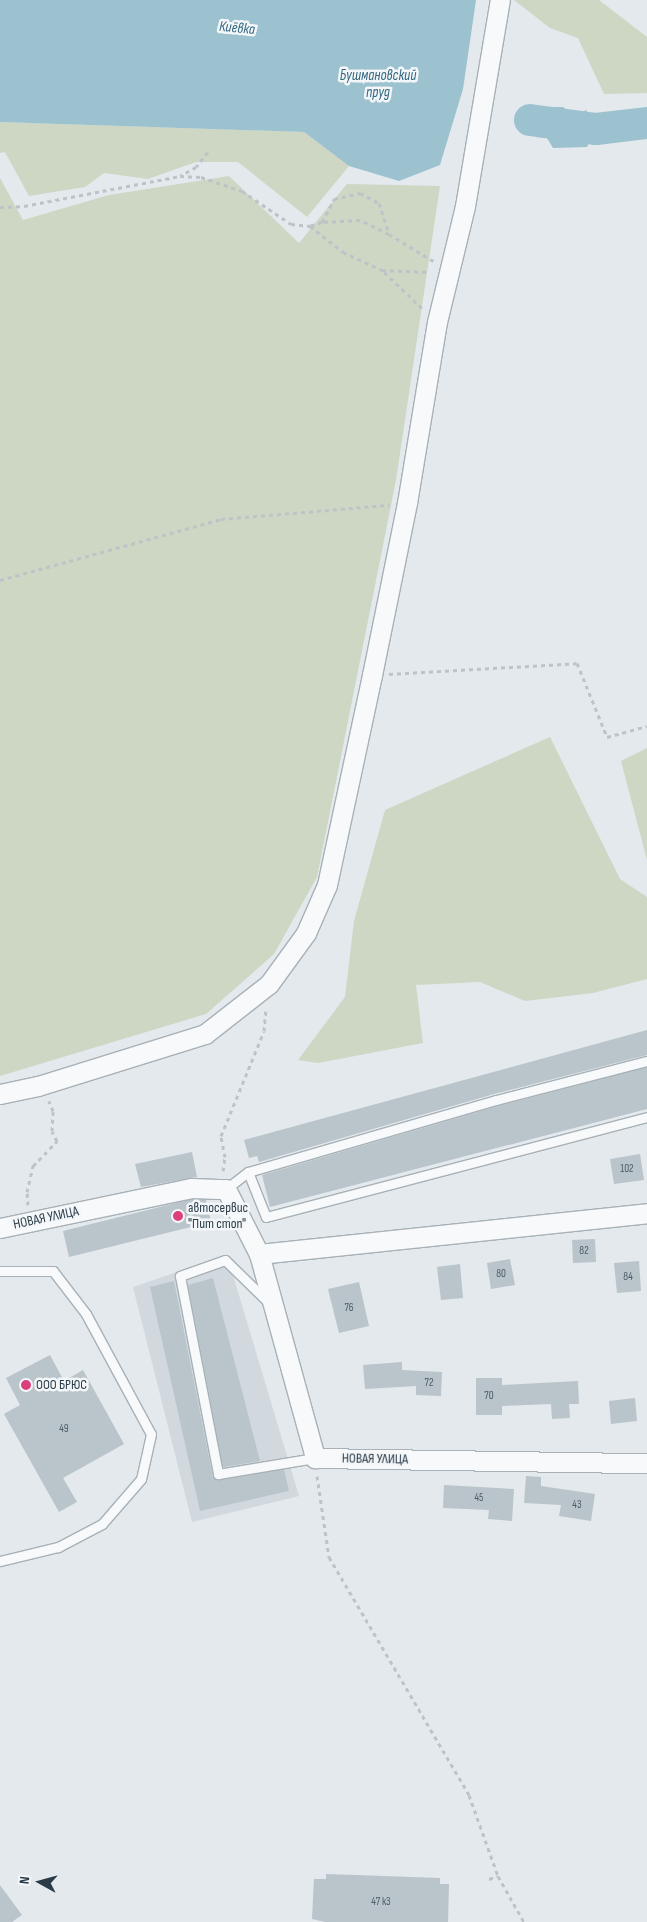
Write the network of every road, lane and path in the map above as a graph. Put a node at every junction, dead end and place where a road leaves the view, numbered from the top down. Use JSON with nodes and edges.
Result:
{"nodes":[{"id":1,"x":500,"y":0,"type":"edge"},
{"id":2,"x":208,"y":152,"type":"dead end"},
{"id":3,"x":180,"y":176,"type":"junction"},
{"id":4,"x":0,"y":207,"type":"edge"},
{"id":5,"x":322,"y":222,"type":"junction"},
{"id":6,"x":310,"y":226,"type":"junction"},
{"id":7,"x":389,"y":234,"type":"junction"},
{"id":8,"x":382,"y":270,"type":"junction"},
{"id":9,"x":450,"y":272,"type":"junction"},
{"id":10,"x":437,"y":322,"type":"junction"},
{"id":11,"x":407,"y":504,"type":"junction"},
{"id":12,"x":0,"y":580,"type":"edge"},
{"id":13,"x":372,"y":675,"type":"junction"},
{"id":14,"x":647,"y":726,"type":"edge"},
{"id":15,"x":268,"y":984,"type":"junction"},
{"id":16,"x":647,"y":1061,"type":"edge"},
{"id":17,"x":38,"y":1086,"type":"junction"},
{"id":18,"x":0,"y":1094,"type":"edge"},
{"id":19,"x":647,"y":1117,"type":"edge"},
{"id":20,"x":248,"y":1172,"type":"junction"},
{"id":21,"x":226,"y":1189,"type":"junction"},
{"id":22,"x":647,"y":1213,"type":"edge"},
{"id":23,"x":29,"y":1220,"type":"junction"},
{"id":24,"x":0,"y":1228,"type":"edge"},
{"id":25,"x":259,"y":1254,"type":"junction"},
{"id":26,"x":0,"y":1271,"type":"edge"},
{"id":27,"x":271,"y":1304,"type":"junction"},
{"id":28,"x":315,"y":1458,"type":"junction"},
{"id":29,"x":647,"y":1463,"type":"edge"},
{"id":30,"x":0,"y":1561,"type":"edge"},
{"id":31,"x":498,"y":1876,"type":"junction"},
{"id":32,"x":489,"y":1879,"type":"dead end"},
{"id":33,"x":524,"y":1922,"type":"edge"}],
"edges":[{"from":1,"to":9,"type":"street"},
{"from":2,"to":3,"type":"path"},
{"from":3,"to":4,"type":"path"},
{"from":3,"to":6,"type":"path"},
{"from":5,"to":6,"type":"path"},
{"from":5,"to":7,"type":"path"},
{"from":5,"to":7,"type":"path"},
{"from":6,"to":8,"type":"path"},
{"from":7,"to":9,"type":"path"},
{"from":8,"to":9,"type":"path"},
{"from":8,"to":10,"type":"path"},
{"from":9,"to":10,"type":"street"},
{"from":10,"to":11,"type":"street"},
{"from":11,"to":12,"type":"path"},
{"from":11,"to":13,"type":"street"},
{"from":13,"to":14,"type":"path"},
{"from":13,"to":15,"type":"street"},
{"from":15,"to":17,"type":"street"},
{"from":15,"to":21,"type":"path"},
{"from":16,"to":20,"type":"lane"},
{"from":17,"to":18,"type":"street"},
{"from":17,"to":23,"type":"path"},
{"from":19,"to":20,"type":"lane"},
{"from":20,"to":21,"type":"lane"},
{"from":21,"to":23,"type":"street","name":"НОВАЯ УЛИЦА"},
{"from":21,"to":25,"type":"street"},
{"from":22,"to":25,"type":"street"},
{"from":23,"to":24,"type":"street","name":"НОВАЯ УЛИЦА"},
{"from":25,"to":27,"type":"street"},
{"from":26,"to":30,"type":"lane"},
{"from":27,"to":28,"type":"street"},
{"from":27,"to":28,"type":"lane"},
{"from":28,"to":29,"type":"street","name":"НОВАЯ УЛИЦА"},
{"from":28,"to":31,"type":"path"},
{"from":31,"to":32,"type":"path"},
{"from":31,"to":33,"type":"path"}]}
